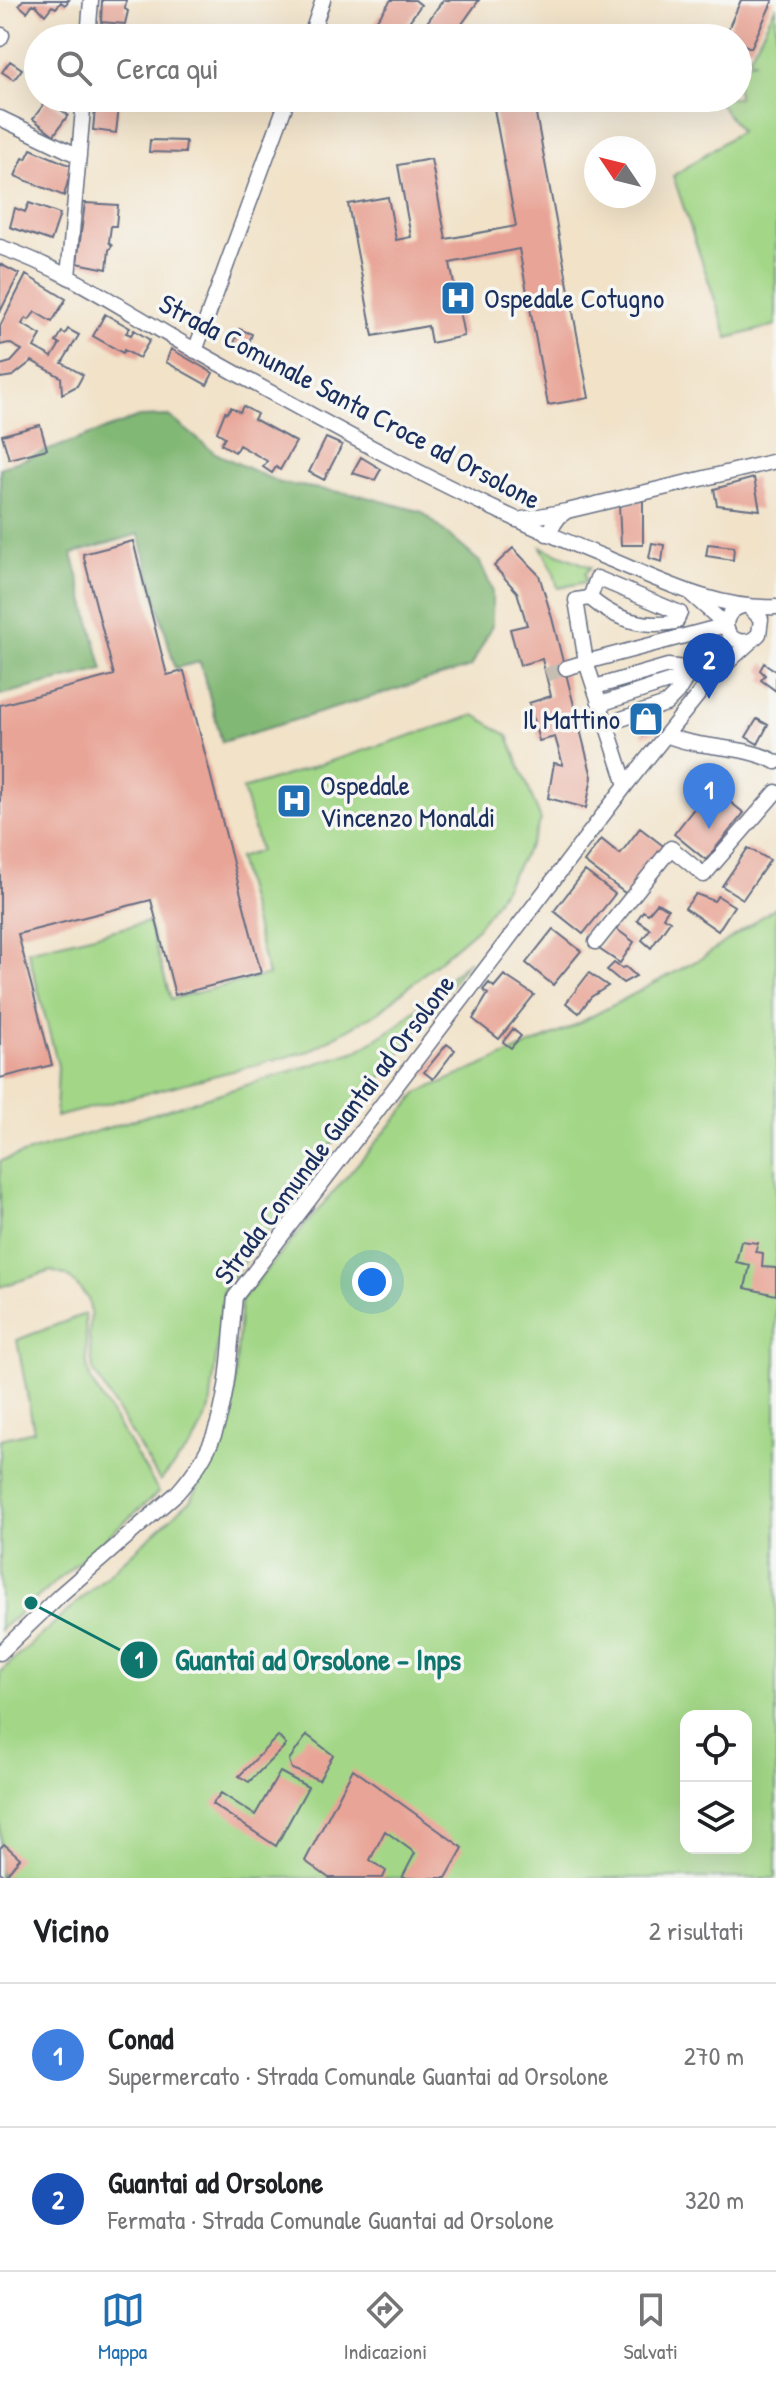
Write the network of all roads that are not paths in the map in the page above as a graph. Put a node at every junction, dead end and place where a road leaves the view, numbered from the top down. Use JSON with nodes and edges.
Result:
{"nodes":[{"id":1,"x":91,"y":0,"type":"edge"},
{"id":2,"x":323,"y":0,"type":"edge"},
{"id":3,"x":89,"y":24,"type":"edge"},
{"id":4,"x":315,"y":24,"type":"edge"},
{"id":5,"x":83,"y":112,"type":"edge"},
{"id":6,"x":283,"y":112,"type":"edge"},
{"id":7,"x":0,"y":118,"type":"edge"},
{"id":8,"x":79,"y":156,"type":"junction"},
{"id":9,"x":0,"y":247,"type":"edge"},
{"id":10,"x":68,"y":277,"type":"junction"},
{"id":11,"x":195,"y":351,"type":"junction"},
{"id":12,"x":776,"y":461,"type":"edge"},
{"id":13,"x":567,"y":511,"type":"junction"},
{"id":14,"x":516,"y":521,"type":"junction"},
{"id":15,"x":547,"y":534,"type":"junction"},
{"id":16,"x":681,"y":588,"type":"junction"},
{"id":17,"x":590,"y":598,"type":"junction"},
{"id":18,"x":746,"y":607,"type":"junction"},
{"id":19,"x":776,"y":607,"type":"edge"},
{"id":20,"x":776,"y":624,"type":"edge"},
{"id":21,"x":726,"y":628,"type":"junction"},
{"id":22,"x":756,"y":637,"type":"junction"},
{"id":23,"x":723,"y":650,"type":"junction"},
{"id":24,"x":586,"y":662,"type":"junction"},
{"id":25,"x":566,"y":668,"type":"tunnel mouth"},
{"id":26,"x":690,"y":672,"type":"junction"},
{"id":27,"x":714,"y":675,"type":"junction"},
{"id":28,"x":595,"y":687,"type":"junction"},
{"id":29,"x":600,"y":704,"type":"junction"},
{"id":30,"x":606,"y":724,"type":"junction"},
{"id":31,"x":666,"y":735,"type":"junction"},
{"id":32,"x":776,"y":762,"type":"edge"},
{"id":33,"x":626,"y":785,"type":"junction"},
{"id":34,"x":776,"y":792,"type":"edge"},
{"id":35,"x":596,"y":942,"type":"dead end"},
{"id":36,"x":0,"y":1653,"type":"edge"}],
"edges":[{"from":1,"to":3,"type":"street"},
{"from":2,"to":4,"type":"street"},
{"from":5,"to":8,"type":"street"},
{"from":6,"to":11,"type":"street"},
{"from":7,"to":8,"type":"street"},
{"from":8,"to":10,"type":"street"},
{"from":9,"to":10,"type":"street","name":"Strada Comunale Santa Croce ad Orsolone"},
{"from":10,"to":11,"type":"street","name":"Strada Comunale Santa Croce ad Orsolone"},
{"from":11,"to":14,"type":"street","name":"Strada Comunale Santa Croce ad Orsolone"},
{"from":12,"to":13,"type":"street"},
{"from":13,"to":14,"type":"street"},
{"from":13,"to":15,"type":"street"},
{"from":14,"to":15,"type":"street","name":"Strada Comunale Santa Croce ad Orsolone"},
{"from":15,"to":16,"type":"street","name":"Strada Comunale Santa Croce ad Orsolone"},
{"from":16,"to":18,"type":"street","name":"Strada Comunale Santa Croce ad Orsolone"},
{"from":16,"to":21,"type":"street","name":"Strada Comunale Santa Croce ad Orsolone"},
{"from":17,"to":17,"type":"street"},
{"from":17,"to":24,"type":"street"},
{"from":18,"to":19,"type":"street","name":"Strada Comunale Santa Croce ad Orsolone"},
{"from":18,"to":21,"type":"street"},
{"from":18,"to":22,"type":"street"},
{"from":20,"to":22,"type":"street","name":"Strada Comunale Guantai ad Orsolone"},
{"from":21,"to":22,"type":"street"},
{"from":21,"to":23,"type":"street","name":"Strada Comunale Guantai ad Orsolone"},
{"from":21,"to":24,"type":"street"},
{"from":22,"to":27,"type":"street","name":"Strada Comunale Guantai ad Orsolone"},
{"from":23,"to":26,"type":"street"},
{"from":23,"to":27,"type":"street","name":"Strada Comunale Guantai ad Orsolone"},
{"from":24,"to":25,"type":"street"},
{"from":24,"to":28,"type":"street"},
{"from":26,"to":28,"type":"street"},
{"from":26,"to":29,"type":"street"},
{"from":26,"to":30,"type":"street"},
{"from":27,"to":31,"type":"street","name":"Strada Comunale Guantai ad Orsolone"},
{"from":28,"to":29,"type":"street"},
{"from":29,"to":30,"type":"street"},
{"from":30,"to":33,"type":"street"},
{"from":31,"to":32,"type":"street"},
{"from":31,"to":33,"type":"street","name":"Strada Comunale Guantai ad Orsolone"},
{"from":33,"to":36,"type":"street","name":"Strada Comunale Guantai ad Orsolone"},
{"from":34,"to":35,"type":"street"}]}
